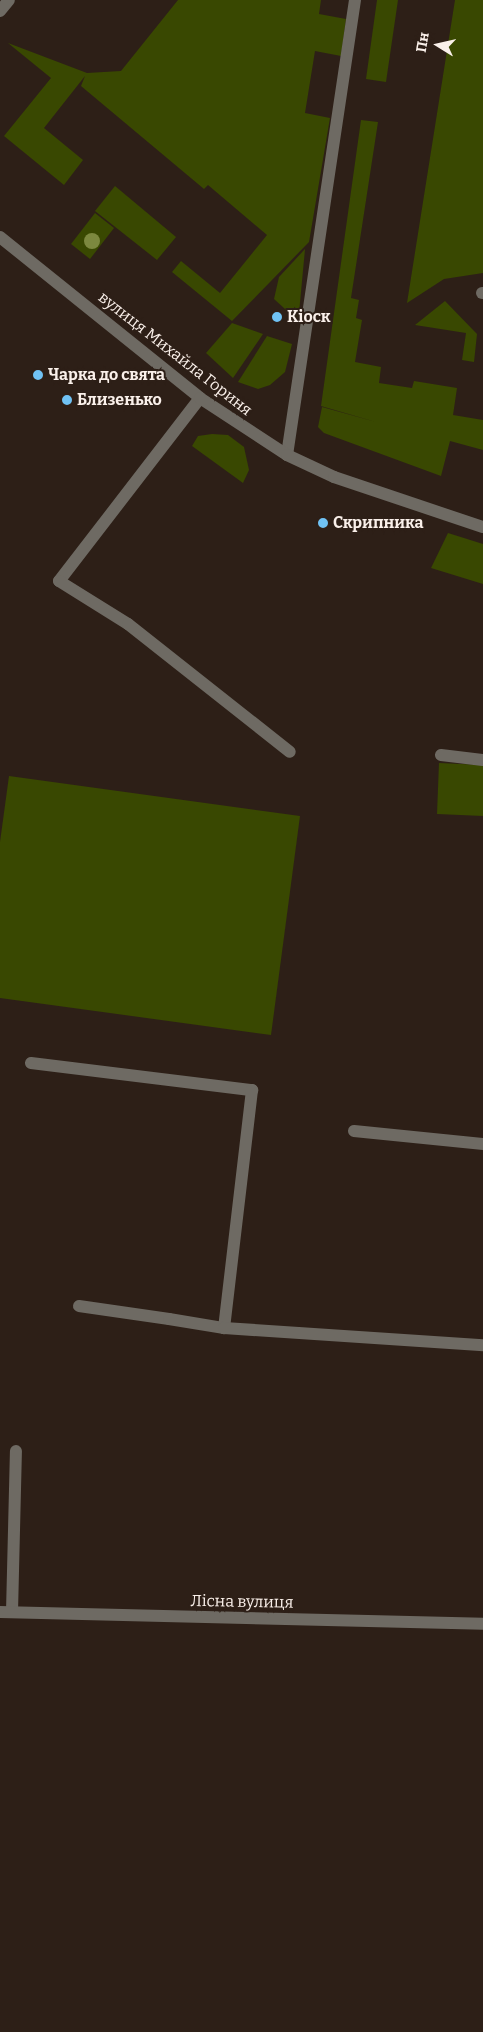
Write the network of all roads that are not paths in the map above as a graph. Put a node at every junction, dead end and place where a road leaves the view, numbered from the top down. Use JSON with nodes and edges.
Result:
{"nodes":[{"id":1,"x":9,"y":0,"type":"edge"},
{"id":2,"x":355,"y":0,"type":"edge"},
{"id":3,"x":0,"y":11,"type":"edge"},
{"id":4,"x":0,"y":238,"type":"edge"},
{"id":5,"x":200,"y":398,"type":"junction"},
{"id":6,"x":287,"y":455,"type":"junction"},
{"id":7,"x":483,"y":527,"type":"edge"},
{"id":8,"x":290,"y":752,"type":"dead end"},
{"id":9,"x":441,"y":755,"type":"dead end"},
{"id":10,"x":483,"y":760,"type":"edge"},
{"id":11,"x":31,"y":1063,"type":"dead end"},
{"id":12,"x":354,"y":1132,"type":"dead end"},
{"id":13,"x":483,"y":1144,"type":"edge"},
{"id":14,"x":79,"y":1306,"type":"dead end"},
{"id":15,"x":224,"y":1328,"type":"junction"},
{"id":16,"x":483,"y":1346,"type":"edge"},
{"id":17,"x":16,"y":1451,"type":"dead end"},
{"id":18,"x":6,"y":1612,"type":"edge"},
{"id":19,"x":483,"y":1624,"type":"edge"}],
"edges":[{"from":1,"to":3,"type":"street"},
{"from":2,"to":6,"type":"street"},
{"from":4,"to":5,"type":"street","name":"вулиця Михайла Гориня"},
{"from":5,"to":6,"type":"street","name":"вулиця Михайла Гориня"},
{"from":5,"to":8,"type":"street"},
{"from":6,"to":7,"type":"street","name":"вулиця Михайла Гориня"},
{"from":9,"to":10,"type":"street"},
{"from":11,"to":15,"type":"street"},
{"from":12,"to":13,"type":"street"},
{"from":14,"to":15,"type":"street"},
{"from":15,"to":16,"type":"street"},
{"from":17,"to":18,"type":"street"},
{"from":18,"to":19,"type":"street","name":"Лісна вулиця"}]}
